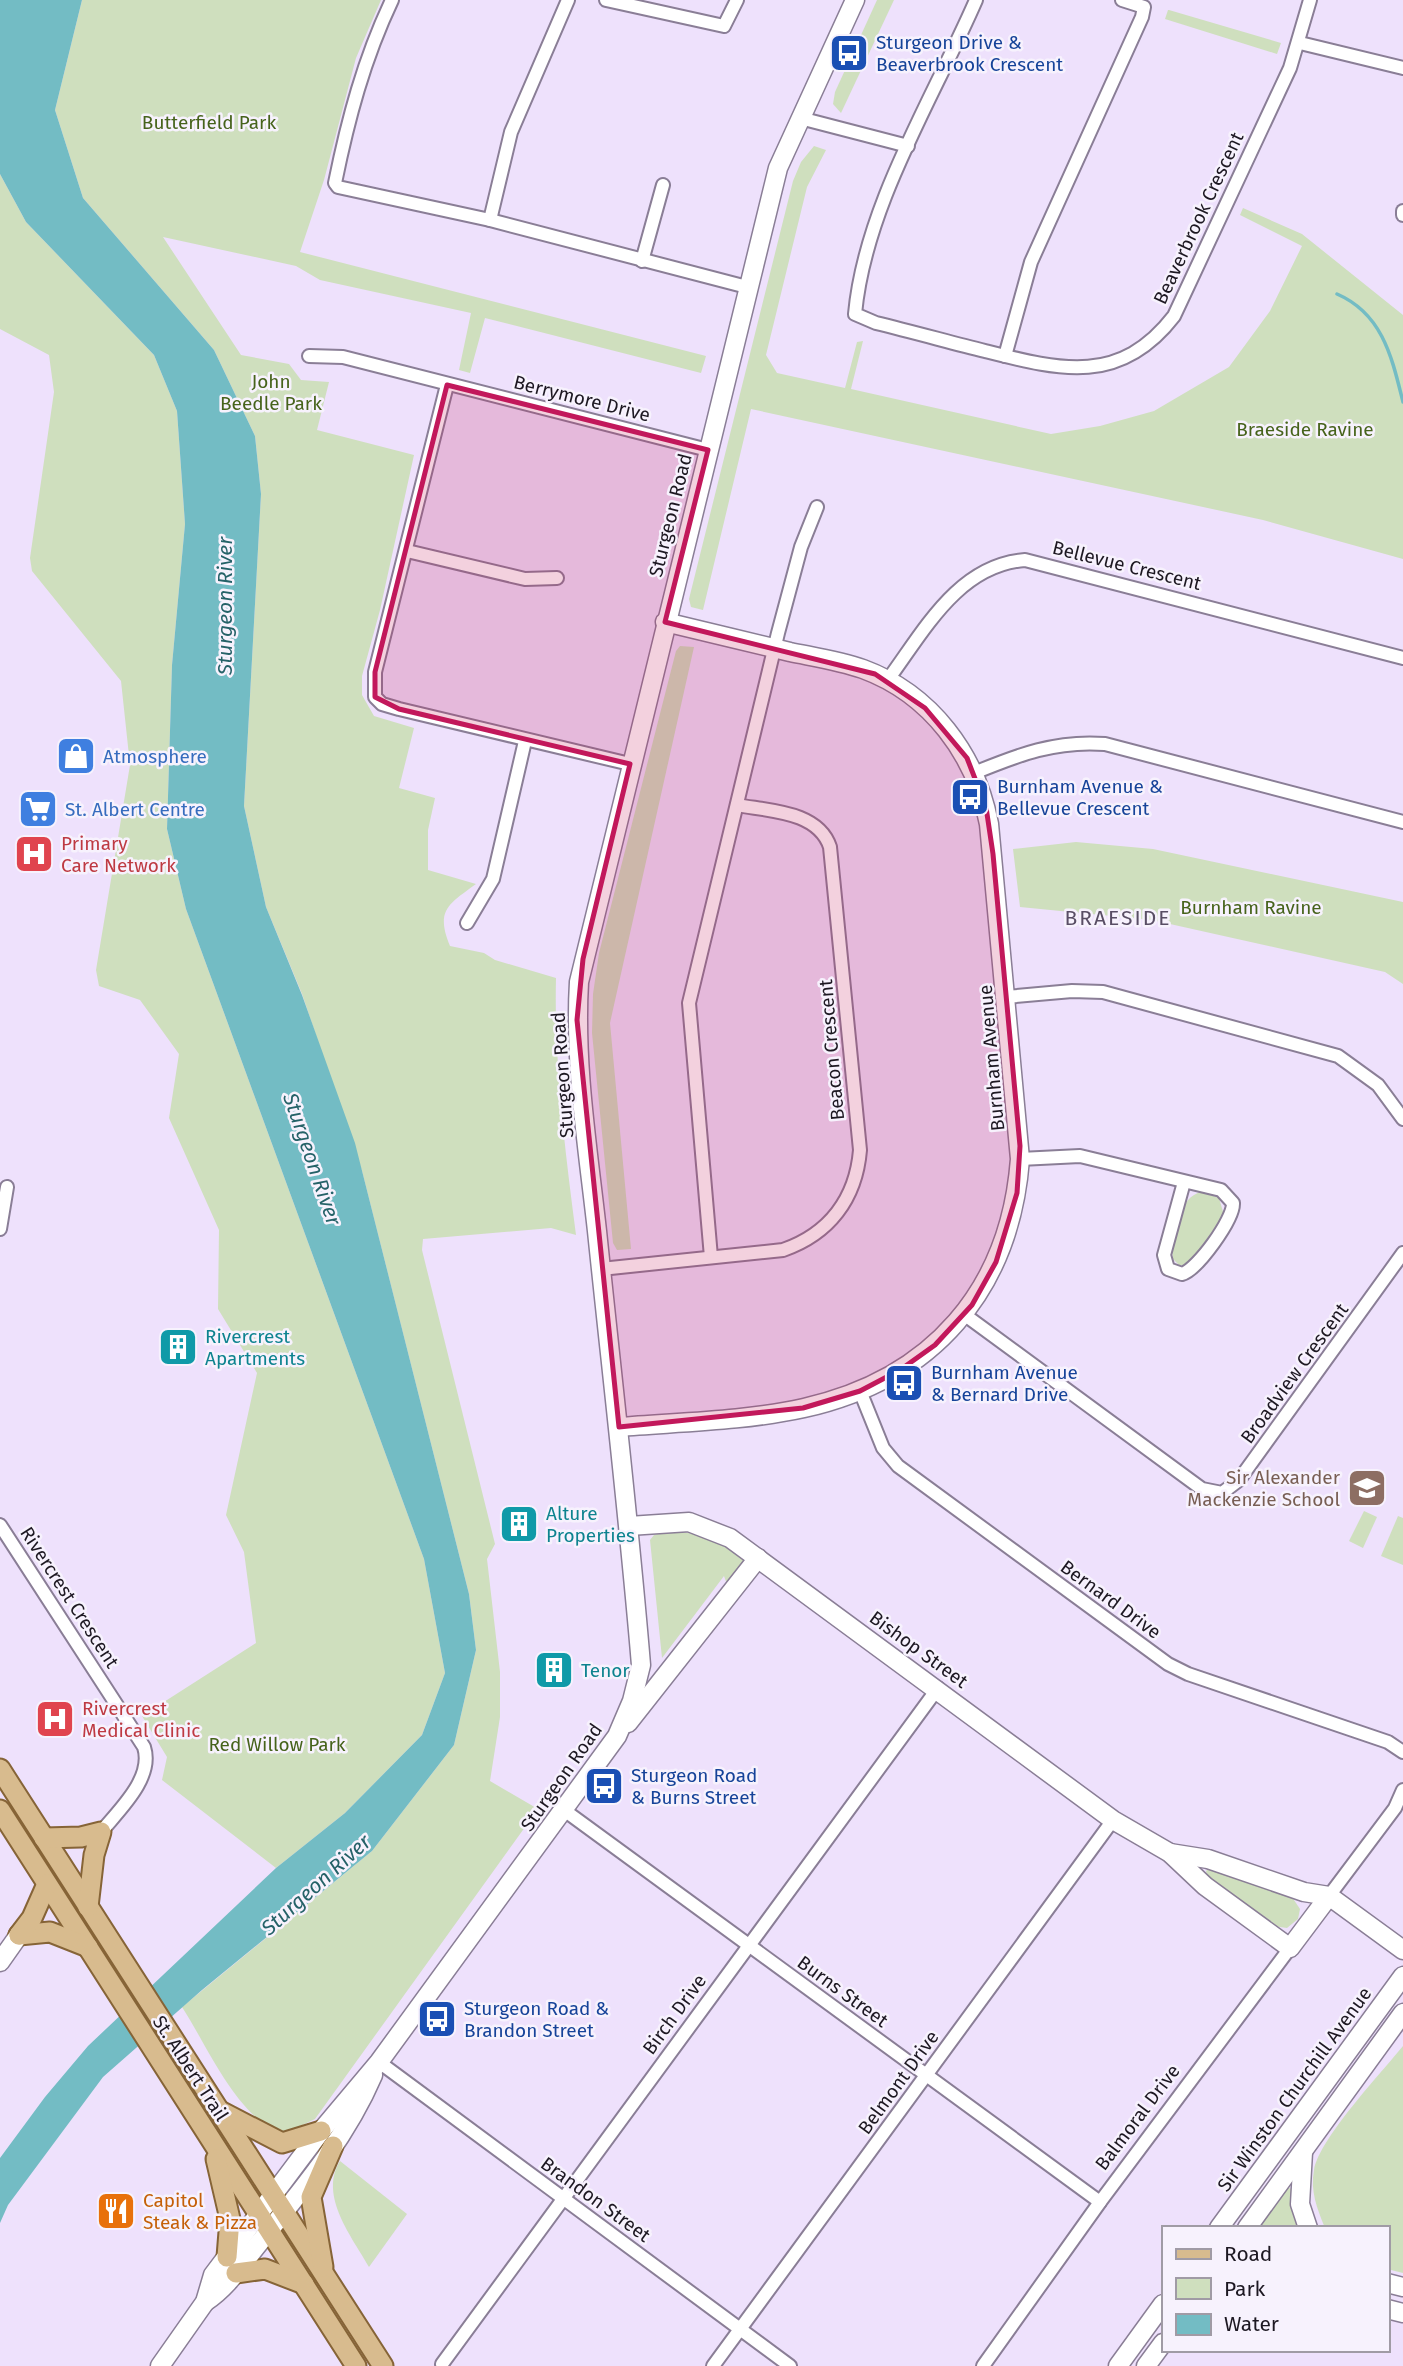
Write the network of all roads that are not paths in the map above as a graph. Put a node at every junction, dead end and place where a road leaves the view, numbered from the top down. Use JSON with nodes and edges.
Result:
{"nodes":[{"id":1,"x":392,"y":0,"type":"edge"},
{"id":2,"x":568,"y":0,"type":"edge"},
{"id":3,"x":606,"y":0,"type":"edge"},
{"id":4,"x":737,"y":0,"type":"edge"},
{"id":5,"x":855,"y":0,"type":"edge"},
{"id":6,"x":976,"y":0,"type":"edge"},
{"id":7,"x":1122,"y":0,"type":"edge"},
{"id":8,"x":1310,"y":0,"type":"edge"},
{"id":9,"x":1300,"y":43,"type":"junction"},
{"id":10,"x":1403,"y":68,"type":"edge"},
{"id":11,"x":800,"y":118,"type":"junction"},
{"id":12,"x":908,"y":146,"type":"junction"},
{"id":13,"x":663,"y":185,"type":"dead end"},
{"id":14,"x":491,"y":220,"type":"junction"},
{"id":15,"x":642,"y":261,"type":"junction"},
{"id":16,"x":747,"y":287,"type":"junction"},
{"id":17,"x":309,"y":356,"type":"dead end"},
{"id":18,"x":1005,"y":356,"type":"junction"},
{"id":19,"x":447,"y":385,"type":"junction"},
{"id":20,"x":708,"y":450,"type":"junction"},
{"id":21,"x":817,"y":507,"type":"dead end"},
{"id":22,"x":407,"y":551,"type":"junction"},
{"id":23,"x":557,"y":578,"type":"dead end"},
{"id":24,"x":665,"y":622,"type":"junction"},
{"id":25,"x":775,"y":648,"type":"junction"},
{"id":26,"x":1403,"y":658,"type":"edge"},
{"id":27,"x":887,"y":681,"type":"junction"},
{"id":28,"x":525,"y":741,"type":"junction"},
{"id":29,"x":630,"y":764,"type":"junction"},
{"id":30,"x":974,"y":773,"type":"junction"},
{"id":31,"x":737,"y":805,"type":"junction"},
{"id":32,"x":1403,"y":822,"type":"edge"},
{"id":33,"x":467,"y":923,"type":"dead end"},
{"id":34,"x":1006,"y":997,"type":"junction"},
{"id":35,"x":1403,"y":1119,"type":"edge"},
{"id":36,"x":1020,"y":1159,"type":"junction"},
{"id":37,"x":1184,"y":1182,"type":"junction"},
{"id":38,"x":7,"y":1187,"type":"dead end"},
{"id":39,"x":1,"y":1221,"type":"edge"},
{"id":40,"x":1403,"y":1253,"type":"edge"},
{"id":41,"x":710,"y":1257,"type":"junction"},
{"id":42,"x":601,"y":1269,"type":"junction"},
{"id":43,"x":965,"y":1315,"type":"junction"},
{"id":44,"x":860,"y":1391,"type":"junction"},
{"id":45,"x":619,"y":1427,"type":"junction"},
{"id":46,"x":0,"y":1525,"type":"edge"},
{"id":47,"x":629,"y":1526,"type":"junction"},
{"id":48,"x":758,"y":1558,"type":"junction"},
{"id":49,"x":938,"y":1688,"type":"junction"},
{"id":50,"x":617,"y":1736,"type":"junction"},
{"id":51,"x":1403,"y":1752,"type":"edge"},
{"id":52,"x":0,"y":1769,"type":"edge"},
{"id":53,"x":1403,"y":1790,"type":"edge"},
{"id":54,"x":0,"y":1810,"type":"edge"},
{"id":55,"x":564,"y":1810,"type":"junction"},
{"id":56,"x":1113,"y":1820,"type":"junction"},
{"id":57,"x":101,"y":1832,"type":"junction"},
{"id":58,"x":44,"y":1838,"type":"junction"},
{"id":59,"x":1170,"y":1853,"type":"junction"},
{"id":60,"x":47,"y":1884,"type":"junction"},
{"id":61,"x":1329,"y":1896,"type":"junction"},
{"id":62,"x":88,"y":1907,"type":"junction"},
{"id":63,"x":19,"y":1935,"type":"junction"},
{"id":64,"x":748,"y":1946,"type":"junction"},
{"id":65,"x":88,"y":1947,"type":"junction"},
{"id":66,"x":1290,"y":1948,"type":"junction"},
{"id":67,"x":1403,"y":1950,"type":"edge"},
{"id":68,"x":0,"y":1962,"type":"edge"},
{"id":69,"x":1403,"y":1976,"type":"edge"},
{"id":70,"x":1403,"y":2013,"type":"edge"},
{"id":71,"x":379,"y":2062,"type":"junction"},
{"id":72,"x":926,"y":2076,"type":"junction"},
{"id":73,"x":219,"y":2111,"type":"junction"},
{"id":74,"x":210,"y":2138,"type":"junction"},
{"id":75,"x":327,"y":2138,"type":"junction"},
{"id":76,"x":1304,"y":2149,"type":"junction"},
{"id":77,"x":273,"y":2194,"type":"junction"},
{"id":78,"x":562,"y":2199,"type":"junction"},
{"id":79,"x":1100,"y":2202,"type":"junction"},
{"id":80,"x":284,"y":2212,"type":"junction"},
{"id":81,"x":265,"y":2221,"type":"junction"},
{"id":82,"x":1220,"y":2226,"type":"edge"},
{"id":83,"x":1248,"y":2226,"type":"edge"},
{"id":84,"x":1307,"y":2226,"type":"edge"},
{"id":85,"x":232,"y":2265,"type":"junction"},
{"id":86,"x":325,"y":2275,"type":"junction"},
{"id":87,"x":304,"y":2284,"type":"junction"},
{"id":88,"x":1162,"y":2305,"type":"edge"},
{"id":89,"x":740,"y":2329,"type":"junction"},
{"id":90,"x":1162,"y":2344,"type":"edge"},
{"id":91,"x":442,"y":2364,"type":"dead end"},
{"id":92,"x":160,"y":2366,"type":"edge"},
{"id":93,"x":356,"y":2366,"type":"edge"},
{"id":94,"x":383,"y":2366,"type":"edge"},
{"id":95,"x":713,"y":2366,"type":"edge"},
{"id":96,"x":790,"y":2366,"type":"edge"},
{"id":97,"x":983,"y":2366,"type":"edge"},
{"id":98,"x":1118,"y":2366,"type":"edge"},
{"id":99,"x":1146,"y":2366,"type":"edge"}],
"edges":[{"from":1,"to":14,"type":"street"},
{"from":2,"to":14,"type":"street"},
{"from":3,"to":4,"type":"street"},
{"from":5,"to":11,"type":"main road","name":"Sturgeon Road"},
{"from":6,"to":12,"type":"street","name":"Beaverbrook Crescent"},
{"from":7,"to":18,"type":"street"},
{"from":8,"to":9,"type":"street","name":"Beaverbrook Crescent"},
{"from":9,"to":10,"type":"street"},
{"from":9,"to":18,"type":"street","name":"Beaverbrook Crescent"},
{"from":11,"to":12,"type":"street"},
{"from":11,"to":16,"type":"main road","name":"Sturgeon Road"},
{"from":12,"to":18,"type":"street","name":"Beaverbrook Crescent"},
{"from":13,"to":15,"type":"street"},
{"from":14,"to":15,"type":"street"},
{"from":15,"to":16,"type":"street"},
{"from":16,"to":20,"type":"main road","name":"Sturgeon Road"},
{"from":17,"to":19,"type":"street","name":"Berrymore Drive"},
{"from":19,"to":20,"type":"street","name":"Berrymore Drive"},
{"from":19,"to":22,"type":"street"},
{"from":20,"to":24,"type":"main road","name":"Sturgeon Road"},
{"from":21,"to":25,"type":"street"},
{"from":22,"to":23,"type":"street"},
{"from":22,"to":28,"type":"street"},
{"from":24,"to":25,"type":"main road","name":"Burnham Avenue"},
{"from":24,"to":29,"type":"main road","name":"Sturgeon Road"},
{"from":25,"to":27,"type":"main road","name":"Burnham Avenue"},
{"from":25,"to":31,"type":"street"},
{"from":26,"to":27,"type":"street","name":"Bellevue Crescent"},
{"from":27,"to":30,"type":"main road","name":"Burnham Avenue"},
{"from":28,"to":29,"type":"street"},
{"from":28,"to":33,"type":"street"},
{"from":29,"to":42,"type":"main road","name":"Sturgeon Road"},
{"from":30,"to":32,"type":"street"},
{"from":30,"to":34,"type":"main road","name":"Burnham Avenue"},
{"from":31,"to":41,"type":"street"},
{"from":31,"to":41,"type":"street","name":"Beacon Crescent"},
{"from":34,"to":35,"type":"street"},
{"from":34,"to":36,"type":"main road","name":"Burnham Avenue"},
{"from":36,"to":37,"type":"street"},
{"from":36,"to":43,"type":"main road","name":"Burnham Avenue"},
{"from":37,"to":37,"type":"street"},
{"from":38,"to":39,"type":"street"},
{"from":40,"to":43,"type":"street","name":"Broadview Crescent"},
{"from":41,"to":42,"type":"street","name":"Beacon Crescent"},
{"from":42,"to":45,"type":"main road","name":"Sturgeon Road"},
{"from":43,"to":44,"type":"main road","name":"Burnham Avenue"},
{"from":44,"to":45,"type":"main road","name":"Burnham Avenue"},
{"from":44,"to":51,"type":"street","name":"Bernard Drive"},
{"from":45,"to":47,"type":"main road","name":"Sturgeon Road"},
{"from":46,"to":57,"type":"street","name":"Rivercrest Crescent"},
{"from":47,"to":48,"type":"main road","name":"Bishop Street"},
{"from":47,"to":50,"type":"main road","name":"Sturgeon Road"},
{"from":48,"to":49,"type":"main road","name":"Bishop Street"},
{"from":48,"to":50,"type":"main road"},
{"from":49,"to":56,"type":"main road","name":"Bishop Street"},
{"from":49,"to":64,"type":"street","name":"Birch Drive"},
{"from":50,"to":55,"type":"main road","name":"Sturgeon Road"},
{"from":52,"to":58,"type":"main road","name":"St. Albert Trail"},
{"from":53,"to":61,"type":"street"},
{"from":54,"to":60,"type":"main road","name":"St. Albert Trail"},
{"from":55,"to":64,"type":"street","name":"Burns Street"},
{"from":55,"to":71,"type":"main road","name":"Sturgeon Road"},
{"from":56,"to":59,"type":"main road","name":"Bishop Street"},
{"from":56,"to":72,"type":"street","name":"Belmont Drive"},
{"from":57,"to":58,"type":"main road"},
{"from":57,"to":62,"type":"main road"},
{"from":58,"to":62,"type":"main road","name":"St. Albert Trail"},
{"from":59,"to":61,"type":"main road","name":"Bishop Street"},
{"from":59,"to":66,"type":"main road","name":"Bishop Street"},
{"from":60,"to":63,"type":"main road"},
{"from":60,"to":65,"type":"main road","name":"St. Albert Trail"},
{"from":61,"to":66,"type":"main road","name":"Balmoral Drive"},
{"from":61,"to":67,"type":"main road","name":"Bishop Street"},
{"from":62,"to":73,"type":"main road","name":"St. Albert Trail"},
{"from":63,"to":65,"type":"main road"},
{"from":63,"to":68,"type":"main road"},
{"from":64,"to":72,"type":"street","name":"Burns Street"},
{"from":64,"to":78,"type":"street","name":"Birch Drive"},
{"from":65,"to":74,"type":"main road","name":"St. Albert Trail"},
{"from":66,"to":79,"type":"street","name":"Balmoral Drive"},
{"from":69,"to":82,"type":"main road","name":"Sir Winston Churchill Avenue"},
{"from":70,"to":76,"type":"main road"},
{"from":71,"to":75,"type":"main road","name":"Sturgeon Road"},
{"from":71,"to":78,"type":"street","name":"Brandon Street"},
{"from":72,"to":79,"type":"street","name":"Burns Street"},
{"from":72,"to":89,"type":"street","name":"Belmont Drive"},
{"from":73,"to":75,"type":"main road"},
{"from":73,"to":77,"type":"main road","name":"St. Albert Trail"},
{"from":74,"to":81,"type":"main road","name":"St. Albert Trail"},
{"from":74,"to":85,"type":"main road"},
{"from":75,"to":77,"type":"main road","name":"Sturgeon Road"},
{"from":75,"to":80,"type":"main road","name":"Sturgeon Road"},
{"from":75,"to":86,"type":"main road"},
{"from":76,"to":83,"type":"main road"},
{"from":76,"to":84,"type":"main road"},
{"from":77,"to":80,"type":"main road","name":"St. Albert Trail"},
{"from":77,"to":81,"type":"main road","name":"Sturgeon Road"},
{"from":78,"to":89,"type":"street","name":"Brandon Street"},
{"from":78,"to":91,"type":"street","name":"Birch Drive"},
{"from":79,"to":97,"type":"street","name":"Balmoral Drive"},
{"from":80,"to":81,"type":"main road","name":"Sturgeon Road"},
{"from":80,"to":86,"type":"main road","name":"St. Albert Trail"},
{"from":81,"to":85,"type":"main road"},
{"from":81,"to":87,"type":"main road","name":"St. Albert Trail"},
{"from":85,"to":87,"type":"main road"},
{"from":85,"to":92,"type":"main road"},
{"from":86,"to":94,"type":"main road","name":"St. Albert Trail"},
{"from":87,"to":93,"type":"main road","name":"St. Albert Trail"},
{"from":88,"to":98,"type":"main road"},
{"from":89,"to":95,"type":"street","name":"Belmont Drive"},
{"from":89,"to":96,"type":"street","name":"Brandon Street"},
{"from":90,"to":99,"type":"main road"}]}
